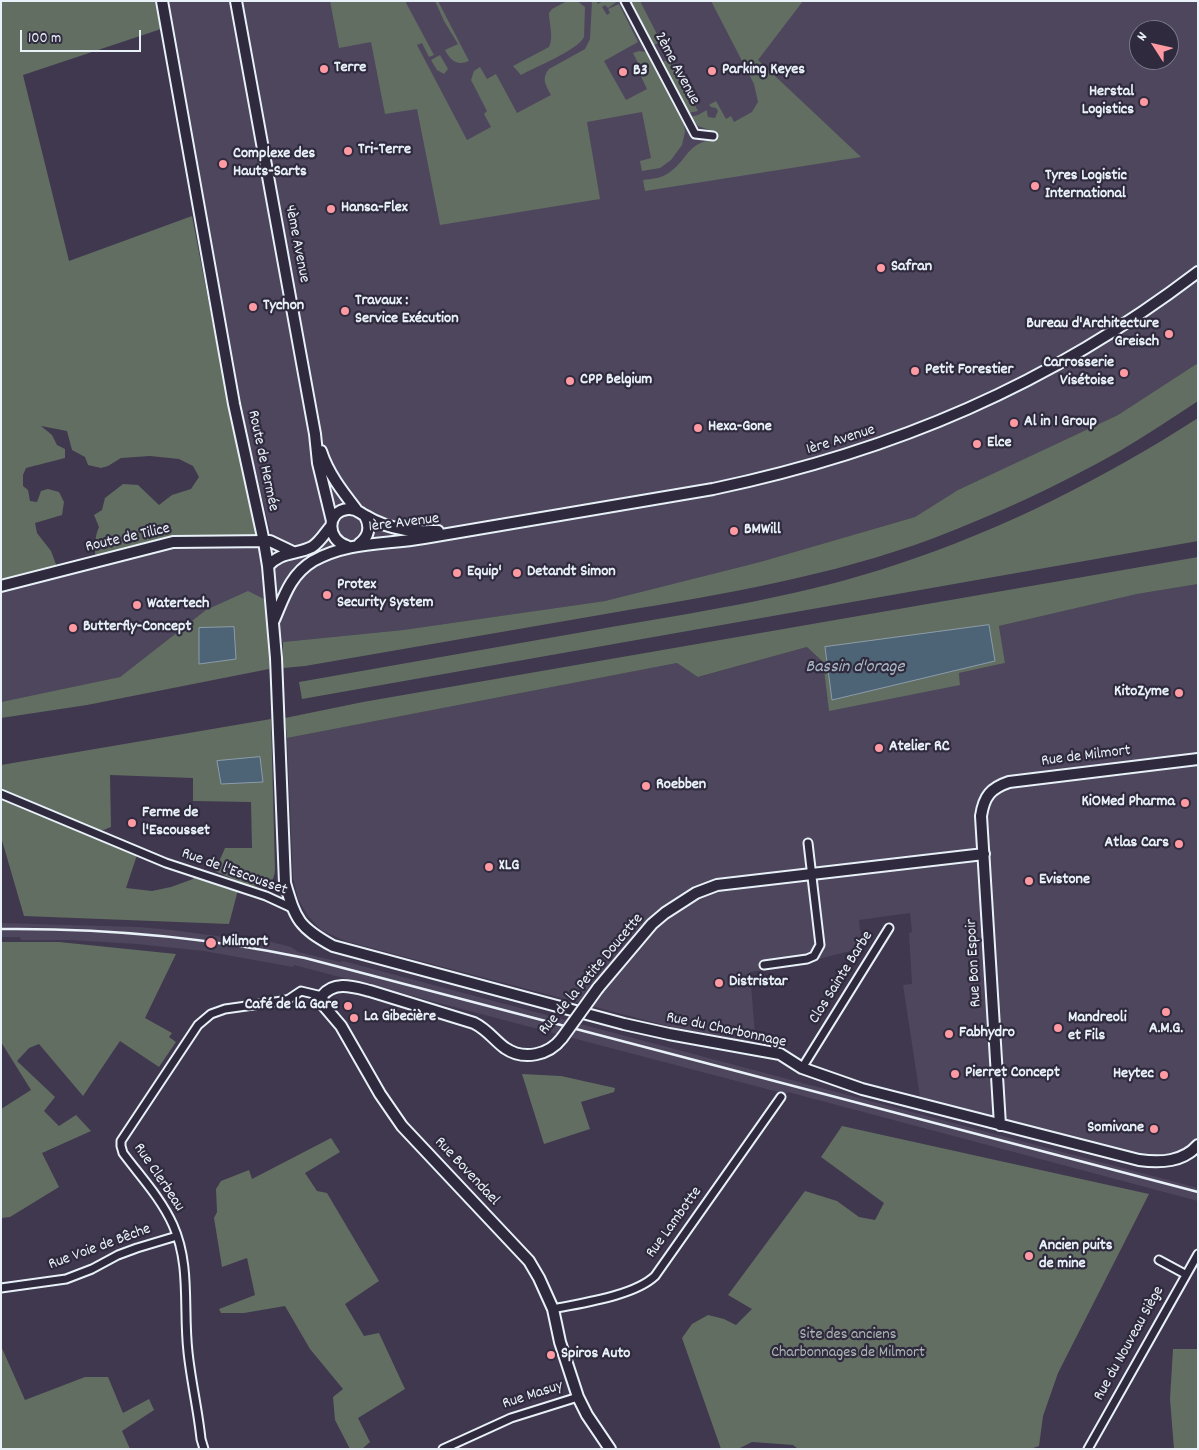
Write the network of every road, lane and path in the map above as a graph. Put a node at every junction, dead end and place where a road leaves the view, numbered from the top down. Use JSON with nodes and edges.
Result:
{"nodes":[{"id":1,"x":162,"y":1,"type":"edge"},
{"id":2,"x":236,"y":1,"type":"edge"},
{"id":3,"x":625,"y":1,"type":"edge"},
{"id":4,"x":712,"y":136,"type":"dead end"},
{"id":5,"x":1198,"y":272,"type":"edge"},
{"id":6,"x":315,"y":434,"type":"junction"},
{"id":7,"x":356,"y":510,"type":"junction"},
{"id":8,"x":365,"y":516,"type":"junction"},
{"id":9,"x":332,"y":524,"type":"junction"},
{"id":10,"x":454,"y":532,"type":"junction"},
{"id":11,"x":264,"y":542,"type":"junction"},
{"id":12,"x":359,"y":544,"type":"junction"},
{"id":13,"x":347,"y":546,"type":"junction"},
{"id":14,"x":293,"y":552,"type":"junction"},
{"id":15,"x":268,"y":566,"type":"junction"},
{"id":16,"x":270,"y":582,"type":"junction"},
{"id":17,"x":289,"y":584,"type":"junction"},
{"id":18,"x":1,"y":586,"type":"edge"},
{"id":19,"x":273,"y":623,"type":"junction"},
{"id":20,"x":1198,"y":759,"type":"edge"},
{"id":21,"x":1,"y":794,"type":"edge"},
{"id":22,"x":984,"y":800,"type":"joint"},
{"id":23,"x":808,"y":843,"type":"dead end"},
{"id":24,"x":984,"y":854,"type":"junction"},
{"id":25,"x":812,"y":874,"type":"junction"},
{"id":26,"x":292,"y":908,"type":"junction"},
{"id":27,"x":304,"y":928,"type":"joint"},
{"id":28,"x":889,"y":928,"type":"dead end"},
{"id":29,"x":764,"y":965,"type":"dead end"},
{"id":30,"x":322,"y":996,"type":"junction"},
{"id":31,"x":802,"y":1068,"type":"junction"},
{"id":32,"x":781,"y":1097,"type":"dead end"},
{"id":33,"x":1000,"y":1125,"type":"junction"},
{"id":34,"x":1198,"y":1144,"type":"edge"},
{"id":35,"x":177,"y":1236,"type":"junction"},
{"id":36,"x":1198,"y":1254,"type":"edge"},
{"id":37,"x":1159,"y":1260,"type":"dead end"},
{"id":38,"x":1185,"y":1274,"type":"junction"},
{"id":39,"x":1,"y":1288,"type":"edge"},
{"id":40,"x":552,"y":1310,"type":"junction"},
{"id":41,"x":578,"y":1397,"type":"junction"},
{"id":42,"x":204,"y":1449,"type":"edge"},
{"id":43,"x":443,"y":1449,"type":"edge"},
{"id":44,"x":610,"y":1449,"type":"edge"},
{"id":45,"x":1088,"y":1449,"type":"edge"}],
"edges":[{"from":1,"to":11,"type":"street","name":"Route de Hermée"},
{"from":2,"to":6,"type":"street","name":"4ème Avenue"},
{"from":3,"to":4,"type":"street","name":"2ème Avenue"},
{"from":5,"to":10,"type":"street","name":"1ère Avenue"},
{"from":6,"to":7,"type":"street","name":"4ème Avenue"},
{"from":6,"to":9,"type":"street","name":"4ème Avenue"},
{"from":7,"to":8,"type":"street","name":"1ère Avenue"},
{"from":7,"to":9,"type":"street","name":"1ère Avenue"},
{"from":8,"to":10,"type":"street","name":"1ère Avenue"},
{"from":8,"to":12,"type":"street","name":"1ère Avenue"},
{"from":9,"to":13,"type":"street"},
{"from":9,"to":14,"type":"street","name":"1ère Avenue"},
{"from":10,"to":12,"type":"street","name":"1ère Avenue"},
{"from":11,"to":14,"type":"street"},
{"from":11,"to":15,"type":"street","name":"Route de Hermée"},
{"from":11,"to":18,"type":"street","name":"Route de Tilice"},
{"from":12,"to":13,"type":"street","name":"1ère Avenue"},
{"from":13,"to":17,"type":"street","name":"1ère Avenue"},
{"from":14,"to":15,"type":"street","name":"1ère Avenue"},
{"from":15,"to":16,"type":"street","name":"Route de Hermée"},
{"from":16,"to":17,"type":"street"},
{"from":16,"to":19,"type":"street","name":"Route de Hermée"},
{"from":17,"to":19,"type":"street","name":"1ère Avenue"},
{"from":19,"to":26,"type":"street","name":"Route de Hermée"},
{"from":20,"to":22,"type":"street","name":"Rue de Milmort"},
{"from":21,"to":26,"type":"street","name":"Rue de l'Escousset"},
{"from":22,"to":24,"type":"street","name":"Rue Bon Espoir"},
{"from":23,"to":25,"type":"street"},
{"from":24,"to":25,"type":"street","name":"Rue de la Petite Doucette"},
{"from":24,"to":33,"type":"street","name":"Rue Bon Espoir"},
{"from":25,"to":29,"type":"street"},
{"from":25,"to":30,"type":"street","name":"Rue de la Petite Doucette","bridge":true},
{"from":26,"to":27,"type":"street","name":"Route de Hermée"},
{"from":27,"to":31,"type":"street","name":"Rue du Charbonnage"},
{"from":28,"to":31,"type":"street","name":"Clos Sainte Barbe"},
{"from":30,"to":35,"type":"street","name":"Rue Clerbeau"},
{"from":30,"to":40,"type":"street","name":"Rue Bovendael"},
{"from":31,"to":33,"type":"street","name":"Rue du Charbonnage"},
{"from":32,"to":40,"type":"street","name":"Rue Lambotte"},
{"from":33,"to":34,"type":"street","name":"Rue du Charbonnage"},
{"from":35,"to":39,"type":"street","name":"Rue Voie de Bêche"},
{"from":35,"to":42,"type":"street","name":"Rue Clerbeau"},
{"from":36,"to":38,"type":"street","name":"Rue du Nouveau Siège"},
{"from":37,"to":38,"type":"street"},
{"from":38,"to":45,"type":"street","name":"Rue du Nouveau Siège"},
{"from":40,"to":41,"type":"street","name":"Rue Bovendael"},
{"from":41,"to":43,"type":"street","name":"Rue Masuy"},
{"from":41,"to":44,"type":"street","name":"Rue Masuy"}]}
